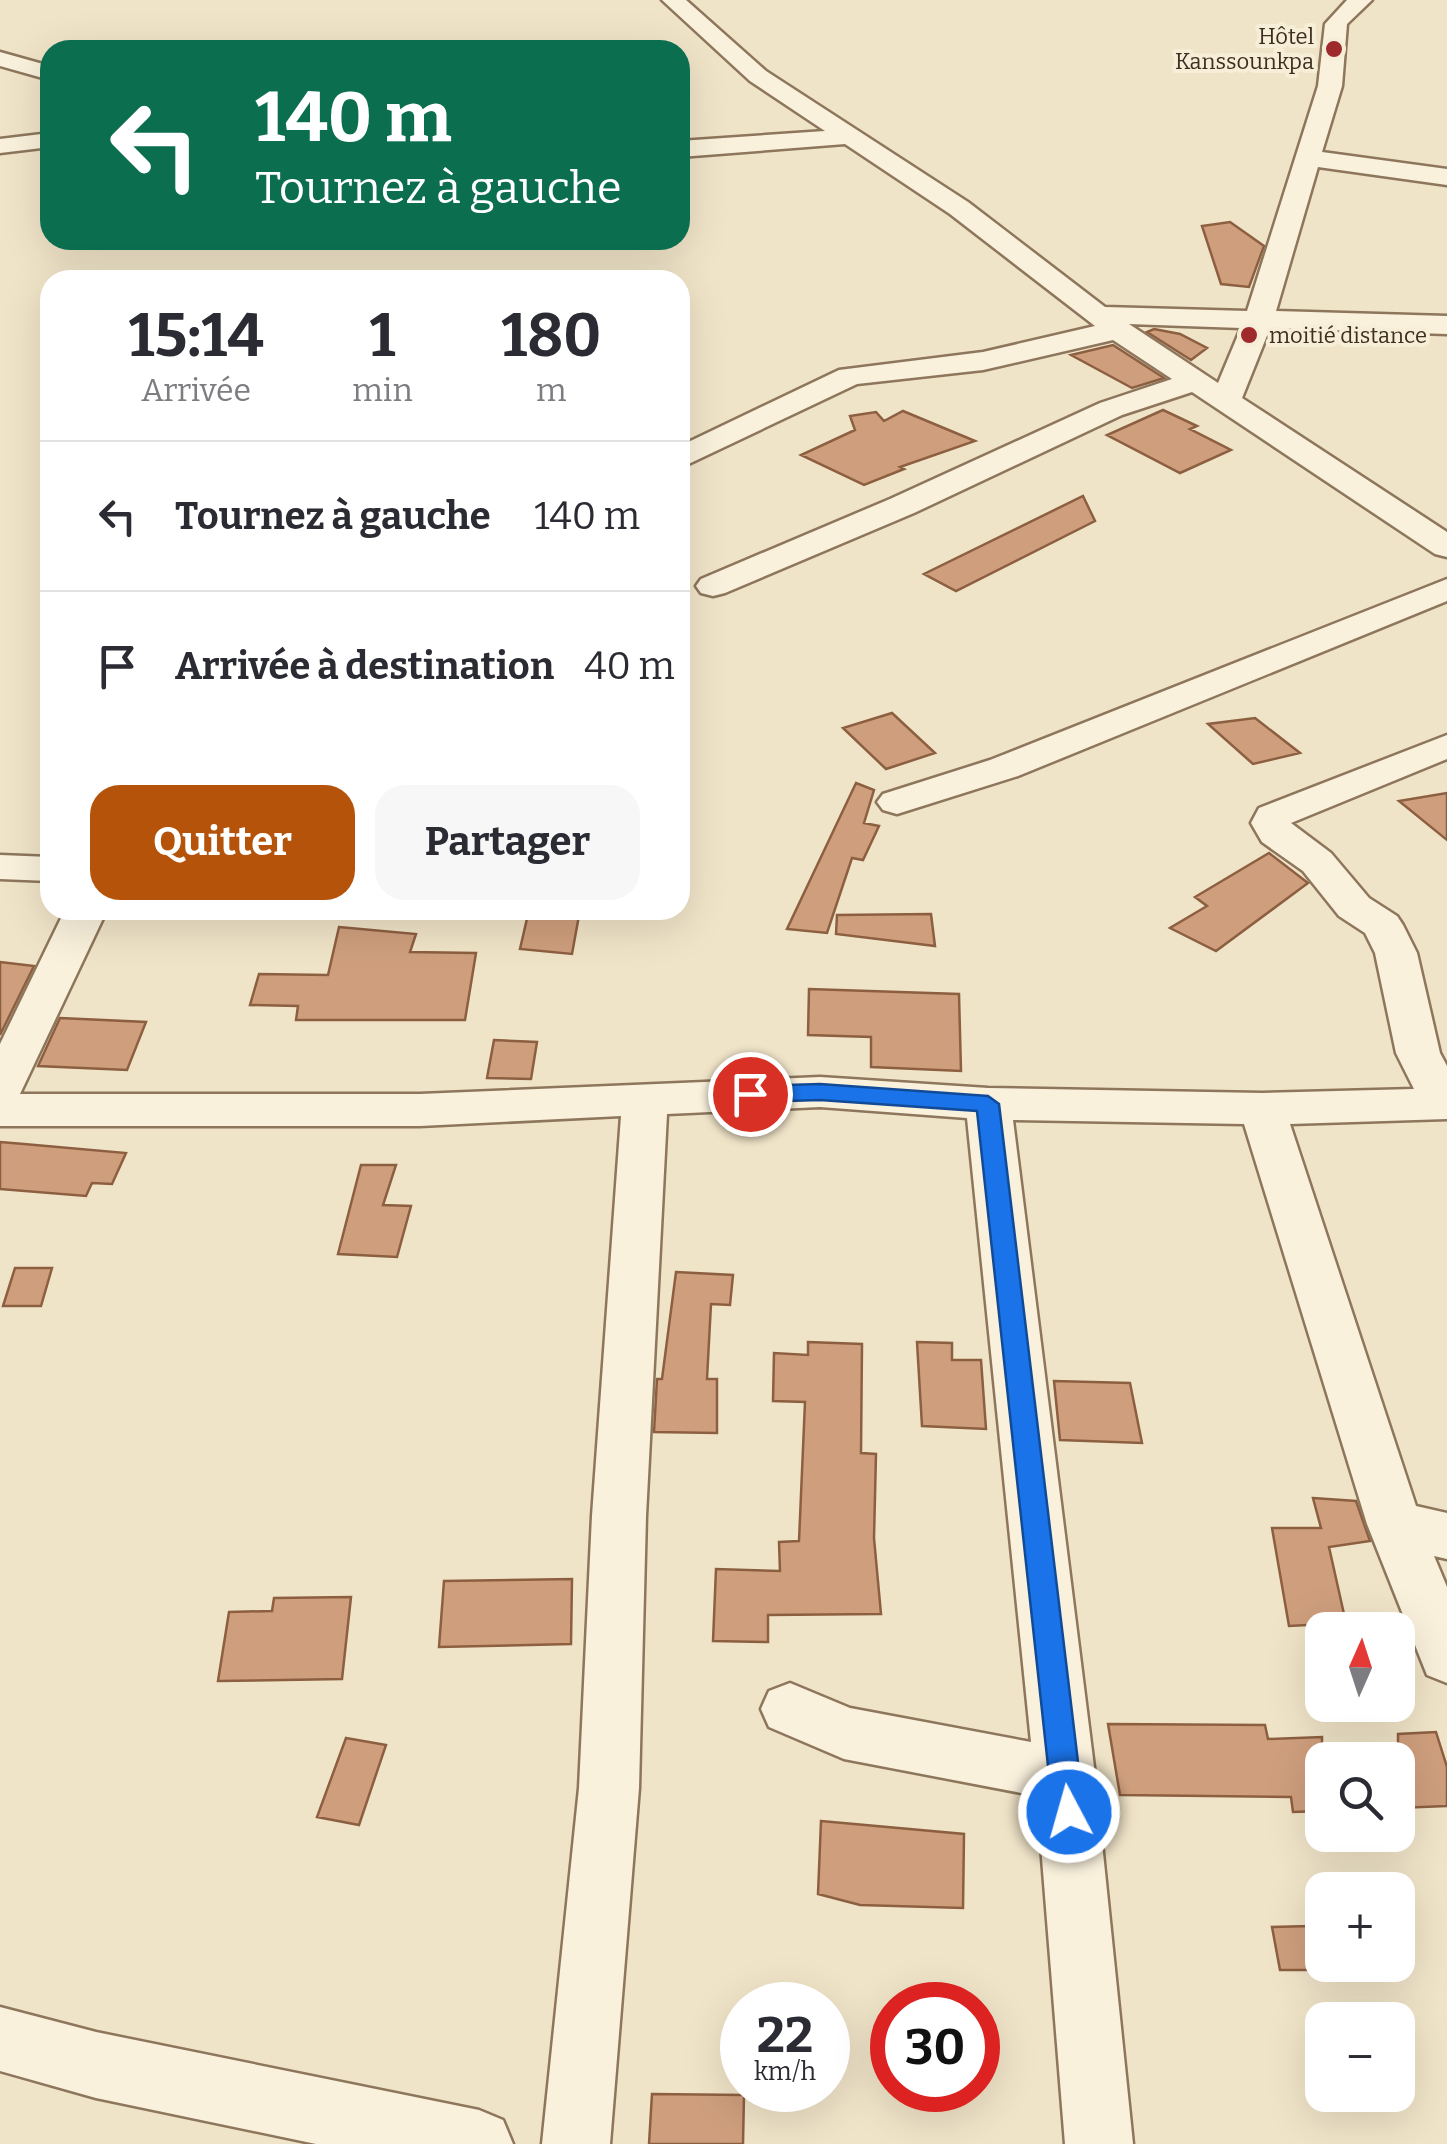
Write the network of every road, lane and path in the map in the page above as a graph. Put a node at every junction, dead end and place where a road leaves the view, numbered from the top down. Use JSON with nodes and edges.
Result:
{"nodes":[{"id":1,"x":674,"y":0,"type":"edge"},
{"id":2,"x":1361,"y":0,"type":"edge"},
{"id":3,"x":0,"y":58,"type":"edge"},
{"id":4,"x":40,"y":70,"type":"edge"},
{"id":5,"x":851,"y":136,"type":"junction"},
{"id":6,"x":40,"y":141,"type":"edge"},
{"id":7,"x":0,"y":146,"type":"edge"},
{"id":8,"x":690,"y":148,"type":"edge"},
{"id":9,"x":1309,"y":158,"type":"junction"},
{"id":10,"x":1447,"y":177,"type":"edge"},
{"id":11,"x":1259,"y":319,"type":"junction"},
{"id":12,"x":1109,"y":323,"type":"junction"},
{"id":13,"x":1447,"y":326,"type":"edge"},
{"id":14,"x":1244,"y":353,"type":"junction"},
{"id":15,"x":1180,"y":373,"type":"junction"},
{"id":16,"x":1226,"y":400,"type":"junction"},
{"id":17,"x":690,"y":453,"type":"edge"},
{"id":18,"x":1447,"y":547,"type":"edge"},
{"id":19,"x":714,"y":586,"type":"dead end"},
{"id":20,"x":1447,"y":589,"type":"edge"},
{"id":21,"x":1447,"y":746,"type":"edge"},
{"id":22,"x":897,"y":802,"type":"dead end"},
{"id":23,"x":0,"y":867,"type":"edge"},
{"id":24,"x":40,"y":869,"type":"edge"},
{"id":25,"x":81,"y":920,"type":"edge"},
{"id":26,"x":0,"y":1090,"type":"edge"},
{"id":27,"x":645,"y":1098,"type":"junction"},
{"id":28,"x":1446,"y":1103,"type":"edge"},
{"id":29,"x":988,"y":1104,"type":"junction"},
{"id":30,"x":1262,"y":1109,"type":"junction"},
{"id":31,"x":0,"y":1110,"type":"edge"},
{"id":32,"x":1394,"y":1524,"type":"junction"},
{"id":33,"x":1447,"y":1536,"type":"edge"},
{"id":34,"x":1447,"y":1658,"type":"edge"},
{"id":35,"x":790,"y":1709,"type":"dead end"},
{"id":36,"x":1065,"y":1775,"type":"junction"},
{"id":37,"x":0,"y":2038,"type":"edge"},
{"id":38,"x":479,"y":2144,"type":"edge"},
{"id":39,"x":576,"y":2144,"type":"edge"},
{"id":40,"x":1099,"y":2144,"type":"edge"}],
"edges":[{"from":1,"to":5,"type":"street"},
{"from":2,"to":9,"type":"street"},
{"from":3,"to":4,"type":"street"},
{"from":5,"to":8,"type":"street"},
{"from":5,"to":12,"type":"street"},
{"from":6,"to":7,"type":"street"},
{"from":9,"to":10,"type":"street"},
{"from":9,"to":11,"type":"street"},
{"from":11,"to":12,"type":"street"},
{"from":11,"to":13,"type":"street"},
{"from":11,"to":14,"type":"street"},
{"from":12,"to":15,"type":"street"},
{"from":12,"to":17,"type":"street"},
{"from":14,"to":15,"type":"street"},
{"from":14,"to":16,"type":"street"},
{"from":15,"to":16,"type":"street"},
{"from":15,"to":19,"type":"street"},
{"from":16,"to":18,"type":"street"},
{"from":20,"to":22,"type":"street"},
{"from":21,"to":28,"type":"street"},
{"from":23,"to":24,"type":"street"},
{"from":25,"to":26,"type":"street"},
{"from":27,"to":29,"type":"street"},
{"from":27,"to":31,"type":"street"},
{"from":27,"to":39,"type":"street"},
{"from":28,"to":30,"type":"street"},
{"from":29,"to":30,"type":"street"},
{"from":29,"to":36,"type":"street"},
{"from":30,"to":32,"type":"street"},
{"from":32,"to":33,"type":"street"},
{"from":32,"to":34,"type":"street"},
{"from":35,"to":36,"type":"street"},
{"from":36,"to":40,"type":"street"},
{"from":37,"to":38,"type":"street"}]}
